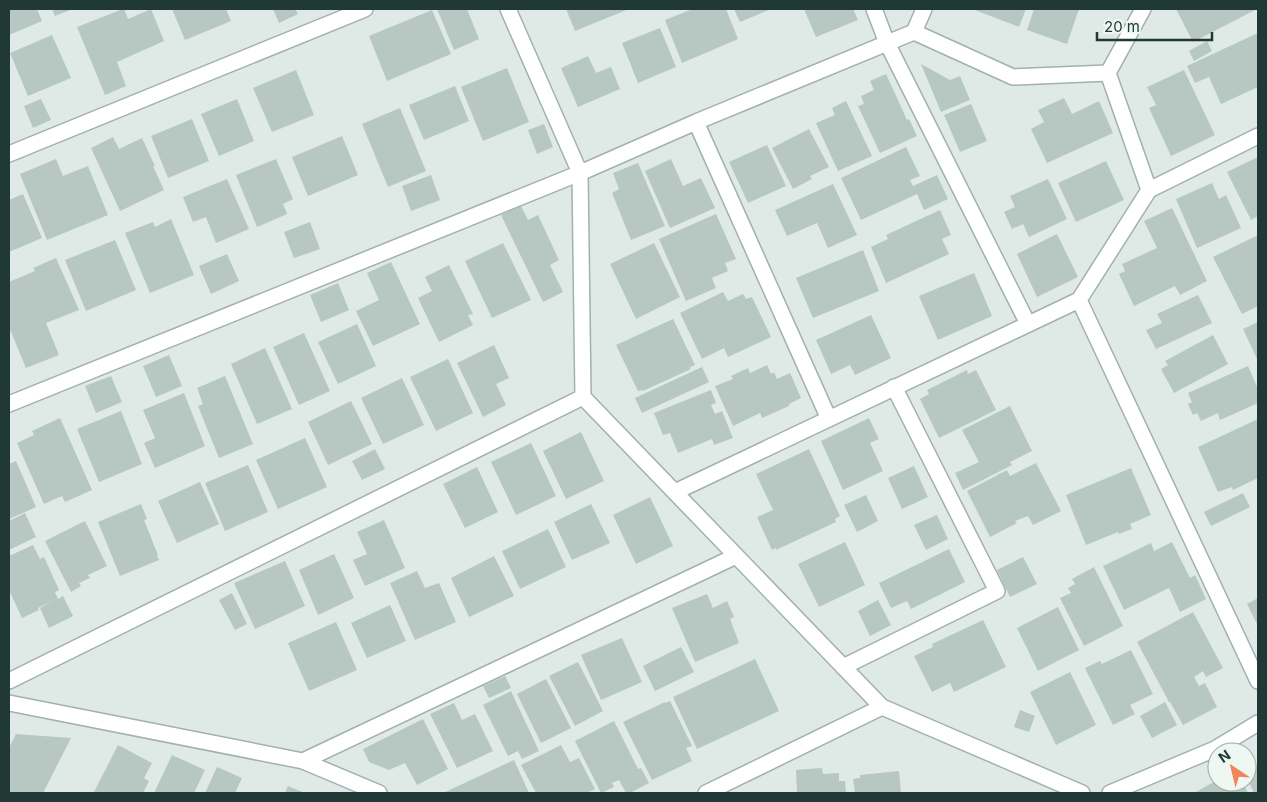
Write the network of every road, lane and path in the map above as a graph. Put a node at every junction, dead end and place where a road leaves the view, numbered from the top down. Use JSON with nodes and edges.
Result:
{"nodes":[{"id":1,"x":365,"y":9,"type":"edge"},
{"id":2,"x":508,"y":9,"type":"edge"},
{"id":3,"x":874,"y":9,"type":"edge"},
{"id":4,"x":924,"y":9,"type":"edge"},
{"id":5,"x":1143,"y":9,"type":"edge"},
{"id":6,"x":914,"y":32,"type":"junction"},
{"id":7,"x":887,"y":43,"type":"junction"},
{"id":8,"x":1108,"y":72,"type":"junction"},
{"id":9,"x":696,"y":122,"type":"junction"},
{"id":10,"x":1258,"y":136,"type":"edge"},
{"id":11,"x":9,"y":154,"type":"edge"},
{"id":12,"x":580,"y":173,"type":"junction"},
{"id":13,"x":1149,"y":190,"type":"junction"},
{"id":14,"x":1079,"y":300,"type":"junction"},
{"id":15,"x":1028,"y":324,"type":"junction"},
{"id":16,"x":894,"y":387,"type":"junction"},
{"id":17,"x":583,"y":397,"type":"junction"},
{"id":18,"x":9,"y":404,"type":"edge"},
{"id":19,"x":829,"y":419,"type":"junction"},
{"id":20,"x":675,"y":492,"type":"junction"},
{"id":21,"x":736,"y":556,"type":"junction"},
{"id":22,"x":843,"y":667,"type":"junction"},
{"id":23,"x":9,"y":681,"type":"edge"},
{"id":24,"x":1258,"y":681,"type":"edge"},
{"id":25,"x":9,"y":703,"type":"edge"},
{"id":26,"x":882,"y":707,"type":"junction"},
{"id":27,"x":1258,"y":723,"type":"edge"},
{"id":28,"x":302,"y":761,"type":"junction"},
{"id":29,"x":379,"y":793,"type":"edge"},
{"id":30,"x":706,"y":793,"type":"edge"},
{"id":31,"x":1082,"y":793,"type":"edge"},
{"id":32,"x":1110,"y":793,"type":"edge"}],
"edges":[{"from":1,"to":11,"type":"street"},
{"from":2,"to":12,"type":"street"},
{"from":3,"to":7,"type":"street"},
{"from":4,"to":6,"type":"street"},
{"from":5,"to":8,"type":"street"},
{"from":6,"to":7,"type":"street"},
{"from":6,"to":8,"type":"street"},
{"from":7,"to":9,"type":"street"},
{"from":7,"to":15,"type":"street"},
{"from":8,"to":13,"type":"street"},
{"from":9,"to":12,"type":"street"},
{"from":9,"to":19,"type":"street"},
{"from":10,"to":13,"type":"street"},
{"from":12,"to":17,"type":"street"},
{"from":12,"to":18,"type":"street"},
{"from":13,"to":14,"type":"street"},
{"from":14,"to":15,"type":"street"},
{"from":14,"to":24,"type":"street"},
{"from":15,"to":16,"type":"street"},
{"from":16,"to":19,"type":"street"},
{"from":16,"to":22,"type":"street"},
{"from":17,"to":20,"type":"street"},
{"from":17,"to":23,"type":"street"},
{"from":19,"to":20,"type":"street"},
{"from":20,"to":21,"type":"street"},
{"from":21,"to":22,"type":"street"},
{"from":21,"to":28,"type":"street"},
{"from":22,"to":26,"type":"street"},
{"from":25,"to":28,"type":"street"},
{"from":26,"to":30,"type":"street"},
{"from":26,"to":31,"type":"street"},
{"from":27,"to":32,"type":"street"},
{"from":28,"to":29,"type":"street"}]}
